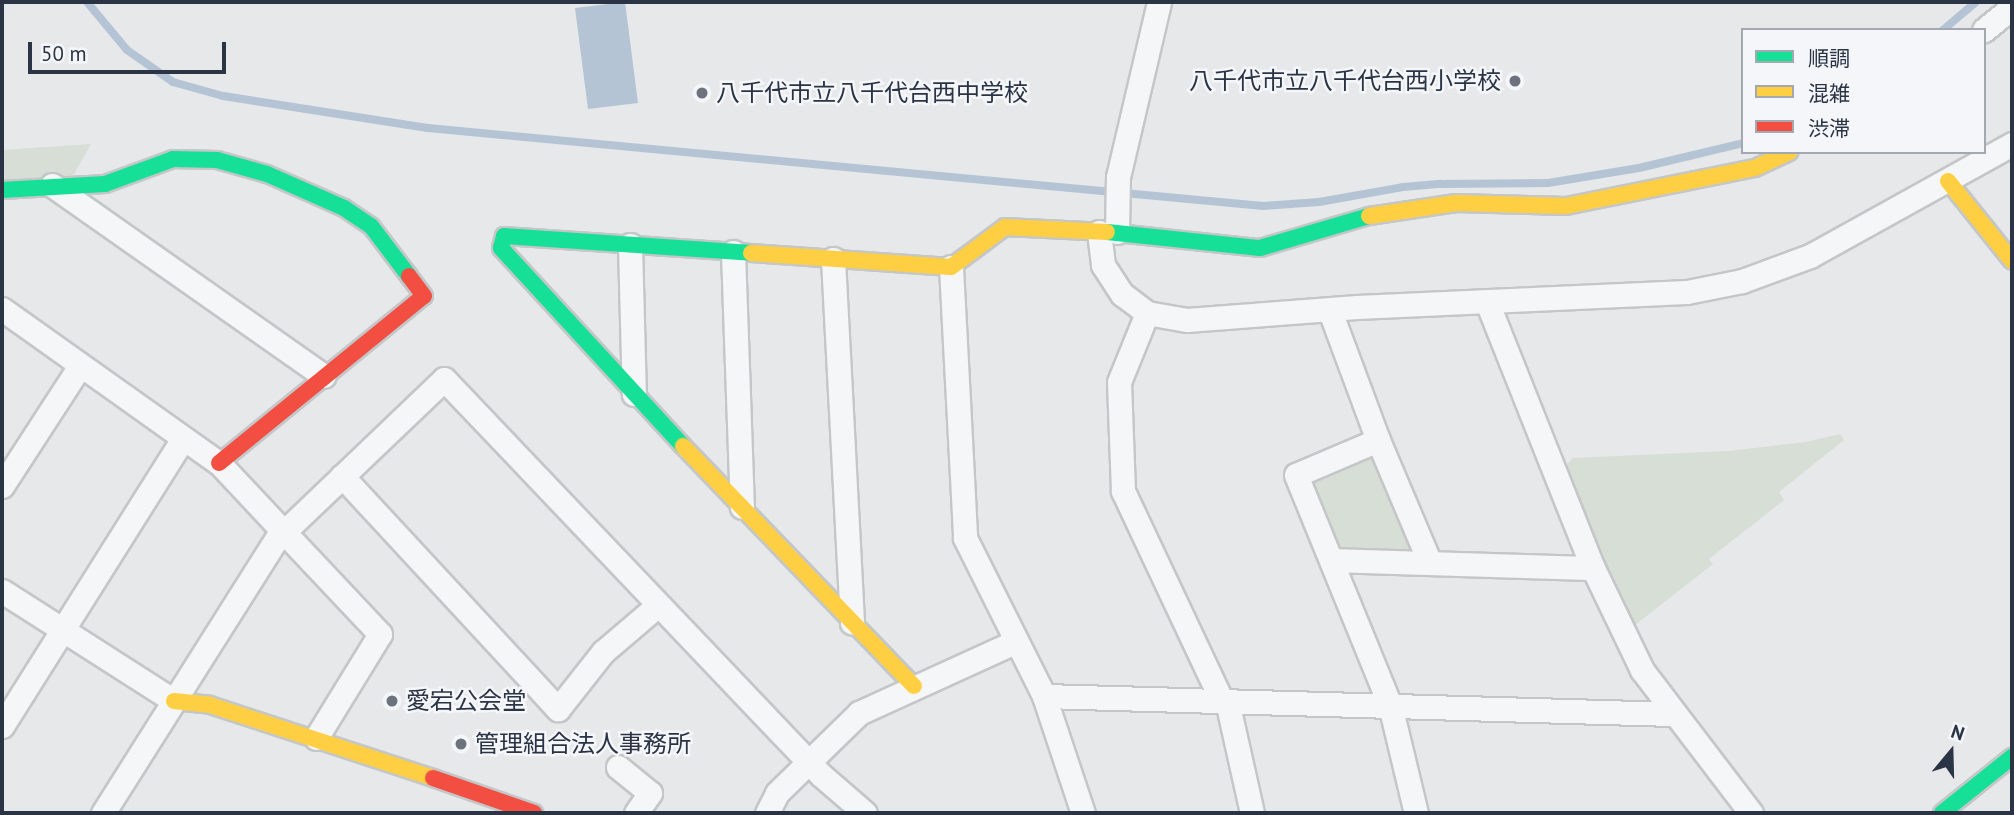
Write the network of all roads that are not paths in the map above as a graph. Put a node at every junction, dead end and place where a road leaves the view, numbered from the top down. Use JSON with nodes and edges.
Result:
{"nodes":[{"id":1,"x":1159,"y":2,"type":"edge"},
{"id":2,"x":2012,"y":8,"type":"edge"},
{"id":3,"x":1986,"y":28,"type":"edge"},
{"id":4,"x":2012,"y":144,"type":"edge"},
{"id":5,"x":1785,"y":154,"type":"edge"},
{"id":6,"x":1948,"y":181,"type":"junction"},
{"id":7,"x":52,"y":185,"type":"junction"},
{"id":8,"x":2,"y":190,"type":"edge"},
{"id":9,"x":1108,"y":232,"type":"junction"},
{"id":10,"x":630,"y":245,"type":"junction"},
{"id":11,"x":733,"y":252,"type":"junction"},
{"id":12,"x":833,"y":259,"type":"junction"},
{"id":13,"x":2012,"y":261,"type":"edge"},
{"id":14,"x":951,"y":267,"type":"junction"},
{"id":15,"x":1487,"y":302,"type":"junction"},
{"id":16,"x":2,"y":309,"type":"edge"},
{"id":17,"x":1330,"y":311,"type":"junction"},
{"id":18,"x":1147,"y":313,"type":"junction"},
{"id":19,"x":80,"y":366,"type":"junction"},
{"id":20,"x":324,"y":376,"type":"junction"},
{"id":21,"x":635,"y":394,"type":"junction"},
{"id":22,"x":183,"y":439,"type":"junction"},
{"id":23,"x":1378,"y":440,"type":"junction"},
{"id":24,"x":219,"y":463,"type":"junction"},
{"id":25,"x":342,"y":476,"type":"junction"},
{"id":26,"x":2,"y":486,"type":"edge"},
{"id":27,"x":742,"y":507,"type":"junction"},
{"id":28,"x":283,"y":531,"type":"junction"},
{"id":29,"x":1333,"y":560,"type":"junction"},
{"id":30,"x":1429,"y":561,"type":"junction"},
{"id":31,"x":1593,"y":568,"type":"junction"},
{"id":32,"x":2,"y":591,"type":"edge"},
{"id":33,"x":658,"y":605,"type":"junction"},
{"id":34,"x":852,"y":623,"type":"junction"},
{"id":35,"x":63,"y":630,"type":"junction"},
{"id":36,"x":1015,"y":642,"type":"junction"},
{"id":37,"x":914,"y":686,"type":"junction"},
{"id":38,"x":1044,"y":696,"type":"junction"},
{"id":39,"x":174,"y":701,"type":"junction"},
{"id":40,"x":1224,"y":701,"type":"junction"},
{"id":41,"x":1390,"y":705,"type":"junction"},
{"id":42,"x":1674,"y":714,"type":"junction"},
{"id":43,"x":2,"y":726,"type":"edge"},
{"id":44,"x":316,"y":738,"type":"junction"},
{"id":45,"x":2012,"y":757,"type":"edge"},
{"id":46,"x":810,"y":762,"type":"junction"},
{"id":47,"x":618,"y":767,"type":"dead end"},
{"id":48,"x":103,"y":813,"type":"edge"},
{"id":49,"x":534,"y":813,"type":"edge"},
{"id":50,"x":636,"y":813,"type":"edge"},
{"id":51,"x":767,"y":813,"type":"edge"},
{"id":52,"x":865,"y":813,"type":"edge"},
{"id":53,"x":1083,"y":813,"type":"edge"},
{"id":54,"x":1252,"y":813,"type":"edge"},
{"id":55,"x":1416,"y":813,"type":"edge"},
{"id":56,"x":1751,"y":813,"type":"edge"},
{"id":57,"x":1942,"y":813,"type":"edge"}],
"edges":[{"from":1,"to":9,"type":"street"},
{"from":2,"to":3,"type":"street"},
{"from":4,"to":6,"type":"street"},
{"from":5,"to":9,"type":"street"},
{"from":6,"to":13,"type":"street"},
{"from":6,"to":15,"type":"street"},
{"from":7,"to":8,"type":"street"},
{"from":7,"to":20,"type":"street"},
{"from":7,"to":20,"type":"street"},
{"from":9,"to":14,"type":"street"},
{"from":9,"to":18,"type":"street"},
{"from":10,"to":11,"type":"street"},
{"from":10,"to":21,"type":"street"},
{"from":10,"to":21,"type":"street"},
{"from":11,"to":12,"type":"street"},
{"from":11,"to":27,"type":"street"},
{"from":12,"to":14,"type":"street"},
{"from":12,"to":34,"type":"street"},
{"from":14,"to":36,"type":"street"},
{"from":15,"to":17,"type":"street"},
{"from":15,"to":31,"type":"street"},
{"from":16,"to":19,"type":"street"},
{"from":17,"to":18,"type":"street"},
{"from":17,"to":23,"type":"street"},
{"from":18,"to":40,"type":"street"},
{"from":19,"to":22,"type":"street"},
{"from":19,"to":26,"type":"street"},
{"from":20,"to":24,"type":"street"},
{"from":21,"to":27,"type":"street"},
{"from":22,"to":24,"type":"street"},
{"from":22,"to":35,"type":"street"},
{"from":23,"to":29,"type":"street"},
{"from":23,"to":30,"type":"street"},
{"from":24,"to":28,"type":"street"},
{"from":25,"to":28,"type":"street"},
{"from":25,"to":33,"type":"street"},
{"from":25,"to":33,"type":"street"},
{"from":27,"to":34,"type":"street"},
{"from":28,"to":39,"type":"street"},
{"from":28,"to":44,"type":"street"},
{"from":29,"to":30,"type":"street"},
{"from":29,"to":41,"type":"street"},
{"from":30,"to":31,"type":"street"},
{"from":31,"to":42,"type":"street"},
{"from":32,"to":35,"type":"street"},
{"from":33,"to":46,"type":"street"},
{"from":34,"to":37,"type":"street"},
{"from":35,"to":39,"type":"street"},
{"from":35,"to":43,"type":"street"},
{"from":36,"to":37,"type":"street"},
{"from":36,"to":38,"type":"street"},
{"from":37,"to":46,"type":"street"},
{"from":38,"to":40,"type":"street"},
{"from":38,"to":53,"type":"street"},
{"from":39,"to":44,"type":"street"},
{"from":39,"to":48,"type":"street"},
{"from":40,"to":41,"type":"street"},
{"from":40,"to":54,"type":"street"},
{"from":41,"to":42,"type":"street"},
{"from":41,"to":55,"type":"street"},
{"from":42,"to":56,"type":"street"},
{"from":44,"to":49,"type":"street"},
{"from":45,"to":57,"type":"street"},
{"from":46,"to":51,"type":"street"},
{"from":46,"to":52,"type":"street"},
{"from":47,"to":50,"type":"street"}]}
